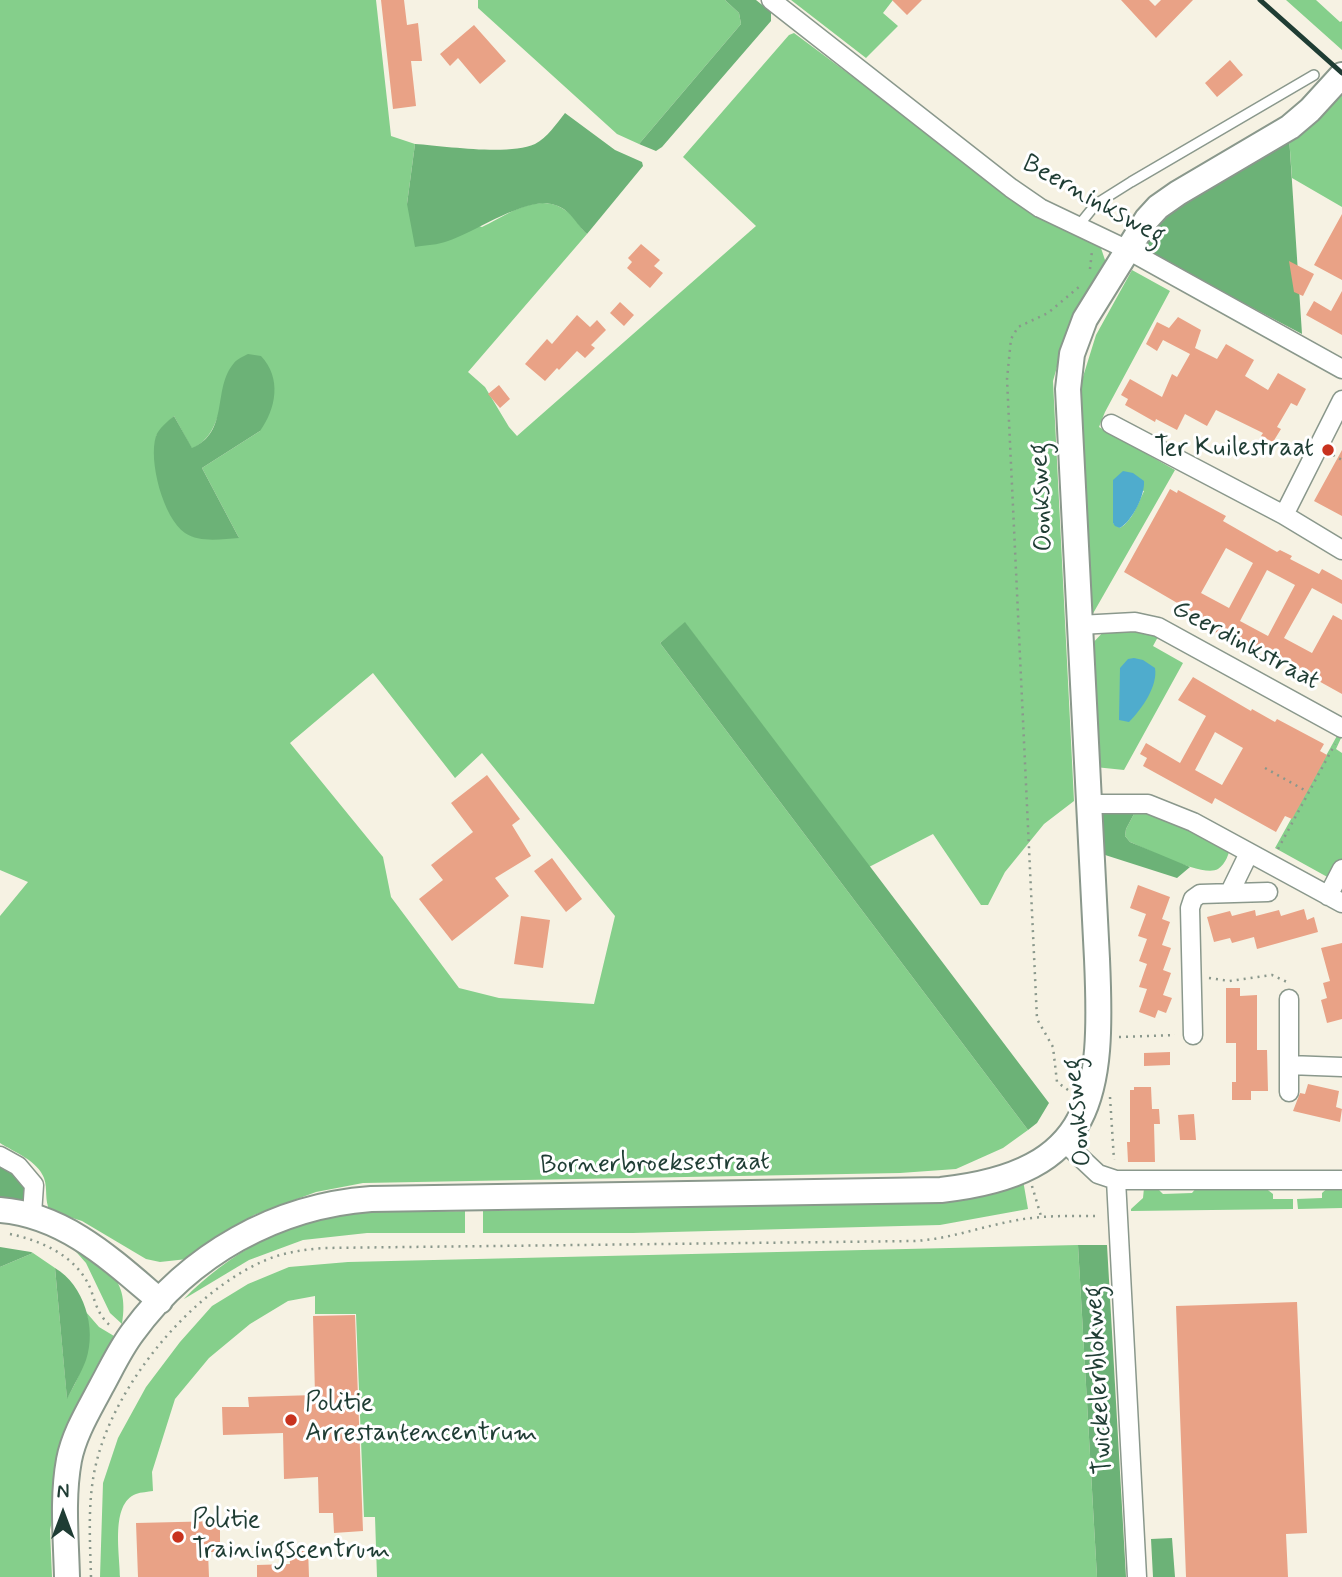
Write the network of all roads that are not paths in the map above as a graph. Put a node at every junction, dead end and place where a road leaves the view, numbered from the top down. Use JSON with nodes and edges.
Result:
{"nodes":[{"id":1,"x":771,"y":0,"type":"edge"},
{"id":2,"x":1314,"y":75,"type":"dead end"},
{"id":3,"x":1342,"y":75,"type":"edge"},
{"id":4,"x":1079,"y":225,"type":"junction"},
{"id":5,"x":1126,"y":249,"type":"junction"},
{"id":6,"x":1342,"y":369,"type":"edge"},
{"id":7,"x":1342,"y":400,"type":"edge"},
{"id":8,"x":1111,"y":424,"type":"dead end"},
{"id":9,"x":1283,"y":515,"type":"junction"},
{"id":10,"x":1342,"y":550,"type":"edge"},
{"id":11,"x":1079,"y":625,"type":"junction"},
{"id":12,"x":1339,"y":734,"type":"edge"},
{"id":13,"x":1088,"y":804,"type":"junction"},
{"id":14,"x":1249,"y":853,"type":"junction"},
{"id":15,"x":1342,"y":869,"type":"edge"},
{"id":16,"x":1230,"y":892,"type":"junction"},
{"id":17,"x":1268,"y":892,"type":"dead end"},
{"id":18,"x":1335,"y":899,"type":"edge"},
{"id":19,"x":1289,"y":999,"type":"road end"},
{"id":20,"x":1192,"y":1035,"type":"road end"},
{"id":21,"x":1289,"y":1065,"type":"junction"},
{"id":22,"x":1342,"y":1067,"type":"edge"},
{"id":23,"x":1289,"y":1092,"type":"dead end"},
{"id":24,"x":1064,"y":1142,"type":"junction"},
{"id":25,"x":0,"y":1156,"type":"edge"},
{"id":26,"x":1116,"y":1180,"type":"junction"},
{"id":27,"x":1342,"y":1180,"type":"edge"},
{"id":28,"x":0,"y":1210,"type":"edge"},
{"id":29,"x":27,"y":1225,"type":"junction"},
{"id":30,"x":160,"y":1301,"type":"junction"},
{"id":31,"x":67,"y":1577,"type":"edge"},
{"id":32,"x":1137,"y":1577,"type":"edge"}],
"edges":[{"from":1,"to":4,"type":"street","name":"Beerninksweg"},
{"from":2,"to":4,"type":"lane"},
{"from":3,"to":5,"type":"main road","name":"Oonksweg"},
{"from":4,"to":5,"type":"street","name":"Beerninksweg"},
{"from":5,"to":6,"type":"street","name":"Beerninksweg"},
{"from":5,"to":11,"type":"main road","name":"Oonksweg"},
{"from":7,"to":9,"type":"street"},
{"from":8,"to":9,"type":"street"},
{"from":9,"to":10,"type":"street"},
{"from":11,"to":12,"type":"street","name":"Geerdinkstraat"},
{"from":11,"to":13,"type":"main road","name":"Oonksweg"},
{"from":13,"to":14,"type":"street"},
{"from":13,"to":24,"type":"main road","name":"Oonksweg"},
{"from":14,"to":16,"type":"street"},
{"from":14,"to":18,"type":"street"},
{"from":15,"to":18,"type":"street"},
{"from":16,"to":17,"type":"street"},
{"from":16,"to":20,"type":"street"},
{"from":19,"to":21,"type":"street"},
{"from":21,"to":22,"type":"street"},
{"from":21,"to":23,"type":"street"},
{"from":24,"to":26,"type":"street"},
{"from":24,"to":30,"type":"main road","name":"Bornerbroeksestraat"},
{"from":25,"to":29,"type":"street"},
{"from":26,"to":27,"type":"street"},
{"from":26,"to":32,"type":"street","name":"Twickelerblokweg"},
{"from":28,"to":29,"type":"main road"},
{"from":29,"to":30,"type":"main road"},
{"from":30,"to":31,"type":"main road","name":"Bornerbroeksestraat"}]}
